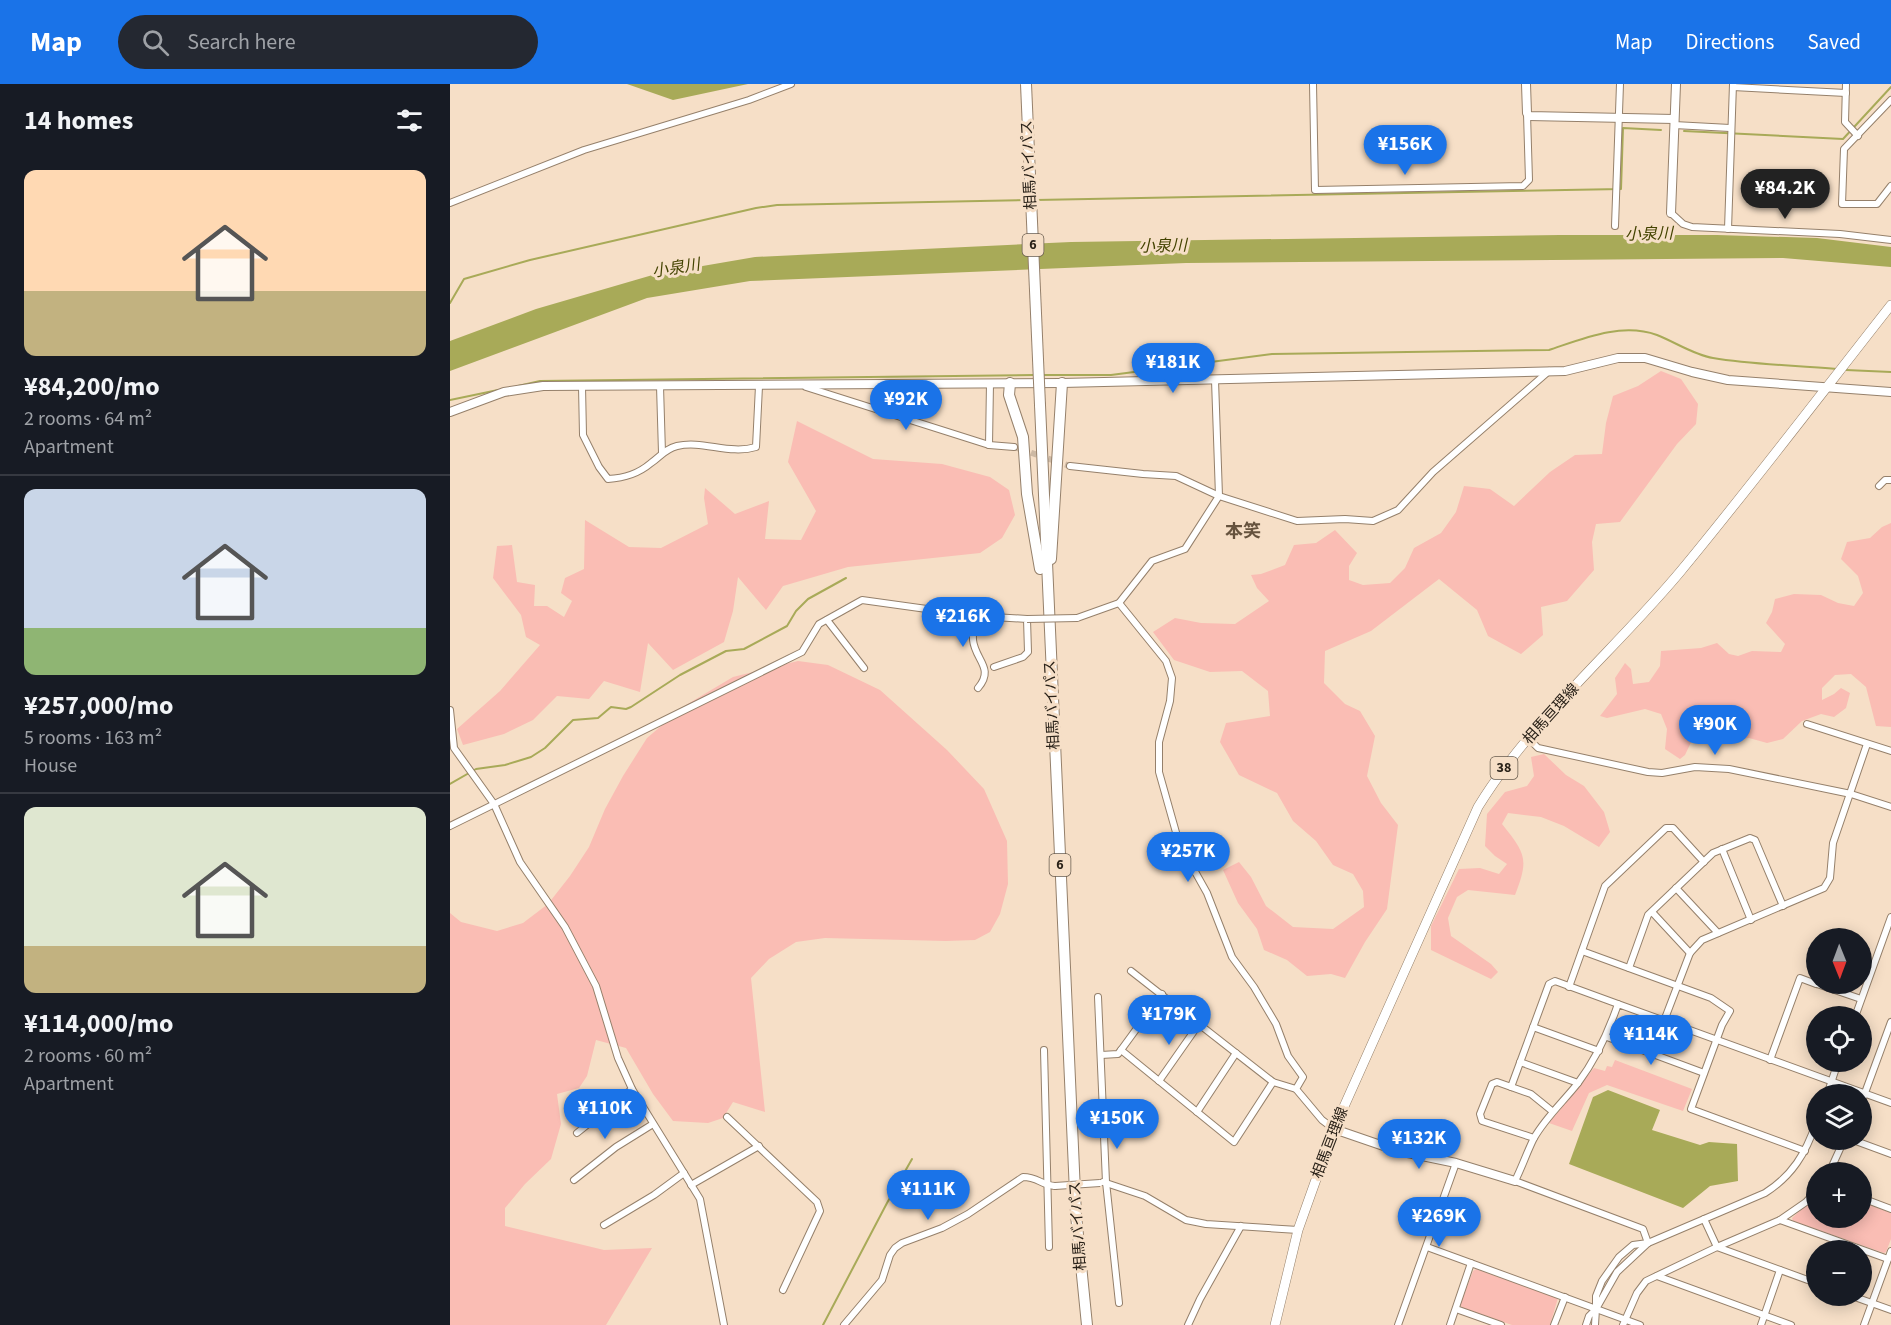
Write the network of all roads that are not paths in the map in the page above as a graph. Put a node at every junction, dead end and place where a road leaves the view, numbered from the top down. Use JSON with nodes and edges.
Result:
{"nodes":[{"id":1,"x":791,"y":84,"type":"edge"},
{"id":2,"x":1026,"y":84,"type":"edge"},
{"id":3,"x":1313,"y":84,"type":"edge"},
{"id":4,"x":1526,"y":84,"type":"edge"},
{"id":5,"x":1620,"y":84,"type":"edge"},
{"id":6,"x":1676,"y":84,"type":"edge"},
{"id":7,"x":1846,"y":84,"type":"edge"},
{"id":8,"x":1733,"y":86,"type":"edge"},
{"id":9,"x":1846,"y":93,"type":"junction"},
{"id":10,"x":1891,"y":100,"type":"edge"},
{"id":11,"x":1527,"y":113,"type":"junction"},
{"id":12,"x":1619,"y":116,"type":"junction"},
{"id":13,"x":1674,"y":122,"type":"junction"},
{"id":14,"x":1730,"y":132,"type":"junction"},
{"id":15,"x":1857,"y":135,"type":"junction"},
{"id":16,"x":1891,"y":186,"type":"edge"},
{"id":17,"x":450,"y":204,"type":"edge"},
{"id":18,"x":1671,"y":213,"type":"joint"},
{"id":19,"x":1615,"y":226,"type":"dead end"},
{"id":20,"x":1728,"y":229,"type":"junction"},
{"id":21,"x":1891,"y":240,"type":"edge"},
{"id":22,"x":1891,"y":304,"type":"edge"},
{"id":23,"x":1549,"y":371,"type":"junction"},
{"id":24,"x":1215,"y":380,"type":"junction"},
{"id":25,"x":990,"y":383,"type":"junction"},
{"id":26,"x":1010,"y":383,"type":"junction"},
{"id":27,"x":1062,"y":383,"type":"junction"},
{"id":28,"x":582,"y":386,"type":"junction"},
{"id":29,"x":660,"y":386,"type":"junction"},
{"id":30,"x":759,"y":386,"type":"junction"},
{"id":31,"x":802,"y":386,"type":"junction"},
{"id":32,"x":1826,"y":387,"type":"junction"},
{"id":33,"x":1891,"y":392,"type":"edge"},
{"id":34,"x":450,"y":412,"type":"edge"},
{"id":35,"x":989,"y":445,"type":"junction"},
{"id":36,"x":1014,"y":447,"type":"tunnel mouth"},
{"id":37,"x":662,"y":453,"type":"junction"},
{"id":38,"x":1070,"y":466,"type":"tunnel mouth"},
{"id":39,"x":1891,"y":480,"type":"edge"},
{"id":40,"x":1879,"y":486,"type":"dead end"},
{"id":41,"x":1219,"y":496,"type":"junction"},
{"id":42,"x":1119,"y":603,"type":"junction"},
{"id":43,"x":1047,"y":608,"type":"junction"},
{"id":44,"x":977,"y":616,"type":"junction"},
{"id":45,"x":827,"y":620,"type":"junction"},
{"id":46,"x":1027,"y":620,"type":"junction"},
{"id":47,"x":994,"y":667,"type":"dead end"},
{"id":48,"x":864,"y":668,"type":"dead end"},
{"id":49,"x":978,"y":688,"type":"dead end"},
{"id":50,"x":450,"y":710,"type":"edge"},
{"id":51,"x":1807,"y":724,"type":"dead end"},
{"id":52,"x":1528,"y":738,"type":"junction"},
{"id":53,"x":1868,"y":744,"type":"junction"},
{"id":54,"x":1891,"y":751,"type":"edge"},
{"id":55,"x":1851,"y":794,"type":"junction"},
{"id":56,"x":494,"y":804,"type":"junction"},
{"id":57,"x":1891,"y":807,"type":"edge"},
{"id":58,"x":450,"y":826,"type":"edge"},
{"id":59,"x":1722,"y":849,"type":"junction"},
{"id":60,"x":1704,"y":862,"type":"junction"},
{"id":61,"x":1676,"y":888,"type":"junction"},
{"id":62,"x":1783,"y":906,"type":"junction"},
{"id":63,"x":1652,"y":912,"type":"junction"},
{"id":64,"x":1891,"y":917,"type":"edge"},
{"id":65,"x":1751,"y":920,"type":"junction"},
{"id":66,"x":1718,"y":933,"type":"junction"},
{"id":67,"x":1884,"y":936,"type":"junction"},
{"id":68,"x":1891,"y":938,"type":"edge"},
{"id":69,"x":1582,"y":951,"type":"junction"},
{"id":70,"x":1689,"y":953,"type":"junction"},
{"id":71,"x":1629,"y":968,"type":"junction"},
{"id":72,"x":1131,"y":971,"type":"dead end"},
{"id":73,"x":1806,"y":980,"type":"edge"},
{"id":74,"x":1677,"y":986,"type":"junction"},
{"id":75,"x":1569,"y":987,"type":"junction"},
{"id":76,"x":1162,"y":994,"type":"junction"},
{"id":77,"x":1846,"y":994,"type":"edge"},
{"id":78,"x":1098,"y":998,"type":"dead end"},
{"id":79,"x":1861,"y":999,"type":"junction"},
{"id":80,"x":1618,"y":1004,"type":"junction"},
{"id":81,"x":1859,"y":1006,"type":"edge"},
{"id":82,"x":1664,"y":1021,"type":"junction"},
{"id":83,"x":1891,"y":1022,"type":"edge"},
{"id":84,"x":1199,"y":1024,"type":"junction"},
{"id":85,"x":1533,"y":1027,"type":"junction"},
{"id":86,"x":1606,"y":1037,"type":"junction"},
{"id":87,"x":1716,"y":1040,"type":"junction"},
{"id":88,"x":1044,"y":1050,"type":"dead end"},
{"id":89,"x":1121,"y":1050,"type":"junction"},
{"id":90,"x":1599,"y":1051,"type":"junction"},
{"id":91,"x":1236,"y":1053,"type":"junction"},
{"id":92,"x":1101,"y":1055,"type":"junction"},
{"id":93,"x":1770,"y":1060,"type":"junction"},
{"id":94,"x":1520,"y":1062,"type":"junction"},
{"id":95,"x":1835,"y":1072,"type":"edge"},
{"id":96,"x":1704,"y":1073,"type":"junction"},
{"id":97,"x":1159,"y":1081,"type":"junction"},
{"id":98,"x":1273,"y":1082,"type":"junction"},
{"id":99,"x":1831,"y":1082,"type":"junction"},
{"id":100,"x":1578,"y":1083,"type":"junction"},
{"id":101,"x":1835,"y":1084,"type":"edge"},
{"id":102,"x":1868,"y":1084,"type":"edge"},
{"id":103,"x":1511,"y":1087,"type":"junction"},
{"id":104,"x":632,"y":1089,"type":"junction"},
{"id":105,"x":1296,"y":1089,"type":"junction"},
{"id":106,"x":1872,"y":1099,"type":"edge"},
{"id":107,"x":1891,"y":1103,"type":"edge"},
{"id":108,"x":1552,"y":1112,"type":"junction"},
{"id":109,"x":1197,"y":1113,"type":"junction"},
{"id":110,"x":727,"y":1117,"type":"dead end"},
{"id":111,"x":653,"y":1124,"type":"junction"},
{"id":112,"x":1334,"y":1129,"type":"junction"},
{"id":113,"x":577,"y":1132,"type":"dead end"},
{"id":114,"x":1534,"y":1138,"type":"junction"},
{"id":115,"x":759,"y":1146,"type":"junction"},
{"id":116,"x":1872,"y":1147,"type":"edge"},
{"id":117,"x":1805,"y":1151,"type":"joint"},
{"id":118,"x":1891,"y":1154,"type":"edge"},
{"id":119,"x":1456,"y":1163,"type":"junction"},
{"id":120,"x":684,"y":1173,"type":"junction"},
{"id":121,"x":574,"y":1180,"type":"dead end"},
{"id":122,"x":1515,"y":1181,"type":"junction"},
{"id":123,"x":1103,"y":1182,"type":"junction"},
{"id":124,"x":691,"y":1185,"type":"junction"},
{"id":125,"x":1051,"y":1186,"type":"junction"},
{"id":126,"x":1806,"y":1202,"type":"edge"},
{"id":127,"x":1872,"y":1202,"type":"edge"},
{"id":128,"x":1891,"y":1209,"type":"edge"},
{"id":129,"x":1704,"y":1219,"type":"junction"},
{"id":130,"x":1780,"y":1220,"type":"junction"},
{"id":131,"x":604,"y":1225,"type":"dead end"},
{"id":132,"x":1241,"y":1226,"type":"junction"},
{"id":133,"x":1298,"y":1230,"type":"junction"},
{"id":134,"x":1648,"y":1243,"type":"junction"},
{"id":135,"x":1049,"y":1247,"type":"dead end"},
{"id":136,"x":1427,"y":1247,"type":"junction"},
{"id":137,"x":1717,"y":1247,"type":"junction"},
{"id":138,"x":1891,"y":1251,"type":"edge"},
{"id":139,"x":1888,"y":1259,"type":"junction"},
{"id":140,"x":1471,"y":1263,"type":"junction"},
{"id":141,"x":1780,"y":1270,"type":"junction"},
{"id":142,"x":1657,"y":1276,"type":"junction"},
{"id":143,"x":1806,"y":1279,"type":"edge"},
{"id":144,"x":783,"y":1290,"type":"dead end"},
{"id":145,"x":1565,"y":1297,"type":"junction"},
{"id":146,"x":1119,"y":1303,"type":"dead end"},
{"id":147,"x":1872,"y":1303,"type":"joint"},
{"id":148,"x":1871,"y":1306,"type":"edge"},
{"id":149,"x":1596,"y":1308,"type":"junction"},
{"id":150,"x":1456,"y":1309,"type":"junction"},
{"id":151,"x":1891,"y":1310,"type":"edge"},
{"id":152,"x":1764,"y":1315,"type":"junction"},
{"id":153,"x":1624,"y":1322,"type":"edge"},
{"id":154,"x":724,"y":1325,"type":"edge"},
{"id":155,"x":844,"y":1325,"type":"edge"},
{"id":156,"x":1087,"y":1325,"type":"edge"},
{"id":157,"x":1188,"y":1325,"type":"edge"},
{"id":158,"x":1275,"y":1325,"type":"edge"},
{"id":159,"x":1398,"y":1325,"type":"edge"},
{"id":160,"x":1450,"y":1325,"type":"edge"},
{"id":161,"x":1501,"y":1325,"type":"edge"},
{"id":162,"x":1554,"y":1325,"type":"edge"},
{"id":163,"x":1586,"y":1325,"type":"edge"},
{"id":164,"x":1595,"y":1325,"type":"edge"},
{"id":165,"x":1640,"y":1325,"type":"edge"},
{"id":166,"x":1761,"y":1325,"type":"edge"},
{"id":167,"x":1791,"y":1325,"type":"edge"},
{"id":168,"x":1864,"y":1325,"type":"edge"}],
"edges":[{"from":1,"to":17,"type":"street"},
{"from":2,"to":43,"type":"highway","name":"相馬バイパス","number":"6","bridge":true},
{"from":3,"to":11,"type":"street"},
{"from":4,"to":11,"type":"street"},
{"from":5,"to":12,"type":"street"},
{"from":6,"to":13,"type":"street"},
{"from":7,"to":9,"type":"street"},
{"from":8,"to":9,"type":"street"},
{"from":8,"to":14,"type":"street"},
{"from":9,"to":15,"type":"street"},
{"from":10,"to":15,"type":"street"},
{"from":11,"to":12,"type":"street"},
{"from":12,"to":13,"type":"street"},
{"from":12,"to":19,"type":"street"},
{"from":13,"to":14,"type":"street"},
{"from":13,"to":18,"type":"street"},
{"from":14,"to":20,"type":"street"},
{"from":15,"to":16,"type":"street"},
{"from":18,"to":20,"type":"street"},
{"from":20,"to":21,"type":"street"},
{"from":22,"to":32,"type":"main road","name":"相馬亘理線","number":"38"},
{"from":23,"to":24,"type":"street"},
{"from":23,"to":32,"type":"street"},
{"from":23,"to":41,"type":"street"},
{"from":24,"to":27,"type":"street"},
{"from":24,"to":41,"type":"street"},
{"from":25,"to":26,"type":"street"},
{"from":25,"to":31,"type":"street"},
{"from":25,"to":35,"type":"street"},
{"from":26,"to":27,"type":"street"},
{"from":26,"to":43,"type":"highway"},
{"from":27,"to":43,"type":"highway"},
{"from":28,"to":29,"type":"street"},
{"from":28,"to":34,"type":"street"},
{"from":28,"to":37,"type":"street"},
{"from":29,"to":30,"type":"street"},
{"from":29,"to":37,"type":"street"},
{"from":30,"to":31,"type":"street"},
{"from":30,"to":37,"type":"street"},
{"from":31,"to":35,"type":"street"},
{"from":32,"to":33,"type":"street"},
{"from":32,"to":52,"type":"main road","name":"相馬亘理線","number":"38"},
{"from":35,"to":36,"type":"street"},
{"from":38,"to":41,"type":"street"},
{"from":39,"to":40,"type":"street"},
{"from":41,"to":42,"type":"street"},
{"from":42,"to":46,"type":"street","bridge":true},
{"from":42,"to":105,"type":"street"},
{"from":43,"to":156,"type":"highway","name":"相馬バイパス","number":"6"},
{"from":44,"to":45,"type":"street"},
{"from":44,"to":46,"type":"street"},
{"from":44,"to":49,"type":"street"},
{"from":45,"to":48,"type":"street"},
{"from":45,"to":56,"type":"street"},
{"from":46,"to":47,"type":"street"},
{"from":50,"to":56,"type":"street"},
{"from":51,"to":53,"type":"street"},
{"from":52,"to":55,"type":"street"},
{"from":52,"to":112,"type":"main road","name":"相馬亘理線","number":"38"},
{"from":53,"to":54,"type":"street"},
{"from":53,"to":55,"type":"street"},
{"from":55,"to":57,"type":"street"},
{"from":55,"to":62,"type":"street"},
{"from":56,"to":58,"type":"street"},
{"from":56,"to":104,"type":"street"},
{"from":59,"to":60,"type":"street"},
{"from":59,"to":62,"type":"street"},
{"from":59,"to":65,"type":"street"},
{"from":60,"to":61,"type":"street"},
{"from":60,"to":69,"type":"street"},
{"from":61,"to":63,"type":"street"},
{"from":61,"to":66,"type":"street"},
{"from":62,"to":65,"type":"street"},
{"from":63,"to":70,"type":"street"},
{"from":63,"to":71,"type":"street"},
{"from":64,"to":67,"type":"street"},
{"from":65,"to":66,"type":"street"},
{"from":66,"to":70,"type":"street"},
{"from":67,"to":68,"type":"street"},
{"from":67,"to":79,"type":"street"},
{"from":69,"to":71,"type":"street"},
{"from":69,"to":75,"type":"street"},
{"from":70,"to":74,"type":"street"},
{"from":71,"to":74,"type":"street"},
{"from":72,"to":76,"type":"street"},
{"from":73,"to":93,"type":"street"},
{"from":74,"to":82,"type":"street"},
{"from":74,"to":87,"type":"street"},
{"from":75,"to":80,"type":"street"},
{"from":75,"to":85,"type":"street"},
{"from":76,"to":84,"type":"street"},
{"from":76,"to":89,"type":"street"},
{"from":77,"to":79,"type":"street"},
{"from":78,"to":92,"type":"street"},
{"from":79,"to":81,"type":"street"},
{"from":80,"to":82,"type":"street"},
{"from":80,"to":86,"type":"street"},
{"from":82,"to":87,"type":"street"},
{"from":83,"to":102,"type":"street"},
{"from":84,"to":91,"type":"street"},
{"from":84,"to":97,"type":"street"},
{"from":85,"to":90,"type":"street"},
{"from":85,"to":94,"type":"street"},
{"from":86,"to":90,"type":"street"},
{"from":86,"to":96,"type":"street"},
{"from":87,"to":93,"type":"street"},
{"from":87,"to":96,"type":"street"},
{"from":88,"to":125,"type":"street"},
{"from":89,"to":92,"type":"street"},
{"from":89,"to":97,"type":"street"},
{"from":90,"to":100,"type":"street"},
{"from":91,"to":98,"type":"street"},
{"from":91,"to":109,"type":"street"},
{"from":92,"to":123,"type":"street"},
{"from":93,"to":99,"type":"street"},
{"from":94,"to":100,"type":"street"},
{"from":94,"to":103,"type":"street"},
{"from":95,"to":99,"type":"street"},
{"from":96,"to":117,"type":"street"},
{"from":97,"to":109,"type":"street"},
{"from":98,"to":105,"type":"street"},
{"from":98,"to":109,"type":"street"},
{"from":99,"to":101,"type":"street"},
{"from":100,"to":108,"type":"street"},
{"from":103,"to":108,"type":"street"},
{"from":103,"to":114,"type":"street"},
{"from":104,"to":111,"type":"street"},
{"from":104,"to":113,"type":"street"},
{"from":105,"to":112,"type":"street"},
{"from":106,"to":107,"type":"street"},
{"from":108,"to":114,"type":"street"},
{"from":110,"to":115,"type":"street"},
{"from":111,"to":120,"type":"street"},
{"from":111,"to":121,"type":"street"},
{"from":112,"to":119,"type":"street"},
{"from":112,"to":133,"type":"main road","name":"相馬亘理線","number":"38"},
{"from":114,"to":122,"type":"street"},
{"from":115,"to":124,"type":"street"},
{"from":115,"to":144,"type":"street"},
{"from":116,"to":118,"type":"street"},
{"from":117,"to":129,"type":"street"},
{"from":119,"to":122,"type":"street"},
{"from":119,"to":136,"type":"street"},
{"from":120,"to":124,"type":"street"},
{"from":120,"to":131,"type":"street"},
{"from":122,"to":134,"type":"street"},
{"from":123,"to":125,"type":"street","bridge":true},
{"from":123,"to":132,"type":"street"},
{"from":123,"to":146,"type":"street"},
{"from":124,"to":154,"type":"street"},
{"from":125,"to":135,"type":"street"},
{"from":125,"to":155,"type":"street"},
{"from":126,"to":130,"type":"street"},
{"from":127,"to":128,"type":"street"},
{"from":129,"to":134,"type":"street"},
{"from":129,"to":137,"type":"street"},
{"from":130,"to":137,"type":"street"},
{"from":130,"to":139,"type":"street"},
{"from":132,"to":133,"type":"street"},
{"from":132,"to":157,"type":"street"},
{"from":133,"to":158,"type":"main road","name":"相馬亘理線","number":"38"},
{"from":134,"to":149,"type":"street"},
{"from":136,"to":140,"type":"street"},
{"from":136,"to":159,"type":"street"},
{"from":137,"to":141,"type":"street"},
{"from":137,"to":142,"type":"street"},
{"from":138,"to":139,"type":"street"},
{"from":139,"to":147,"type":"street"},
{"from":140,"to":145,"type":"street"},
{"from":140,"to":150,"type":"street"},
{"from":141,"to":143,"type":"street"},
{"from":141,"to":152,"type":"street"},
{"from":142,"to":152,"type":"street"},
{"from":142,"to":153,"type":"street"},
{"from":145,"to":149,"type":"street"},
{"from":145,"to":162,"type":"street"},
{"from":147,"to":151,"type":"street"},
{"from":148,"to":168,"type":"street"},
{"from":149,"to":153,"type":"street"},
{"from":149,"to":163,"type":"street"},
{"from":149,"to":164,"type":"street"},
{"from":150,"to":160,"type":"street"},
{"from":150,"to":161,"type":"street"},
{"from":152,"to":166,"type":"street"},
{"from":152,"to":167,"type":"street"},
{"from":153,"to":165,"type":"street"}]}
